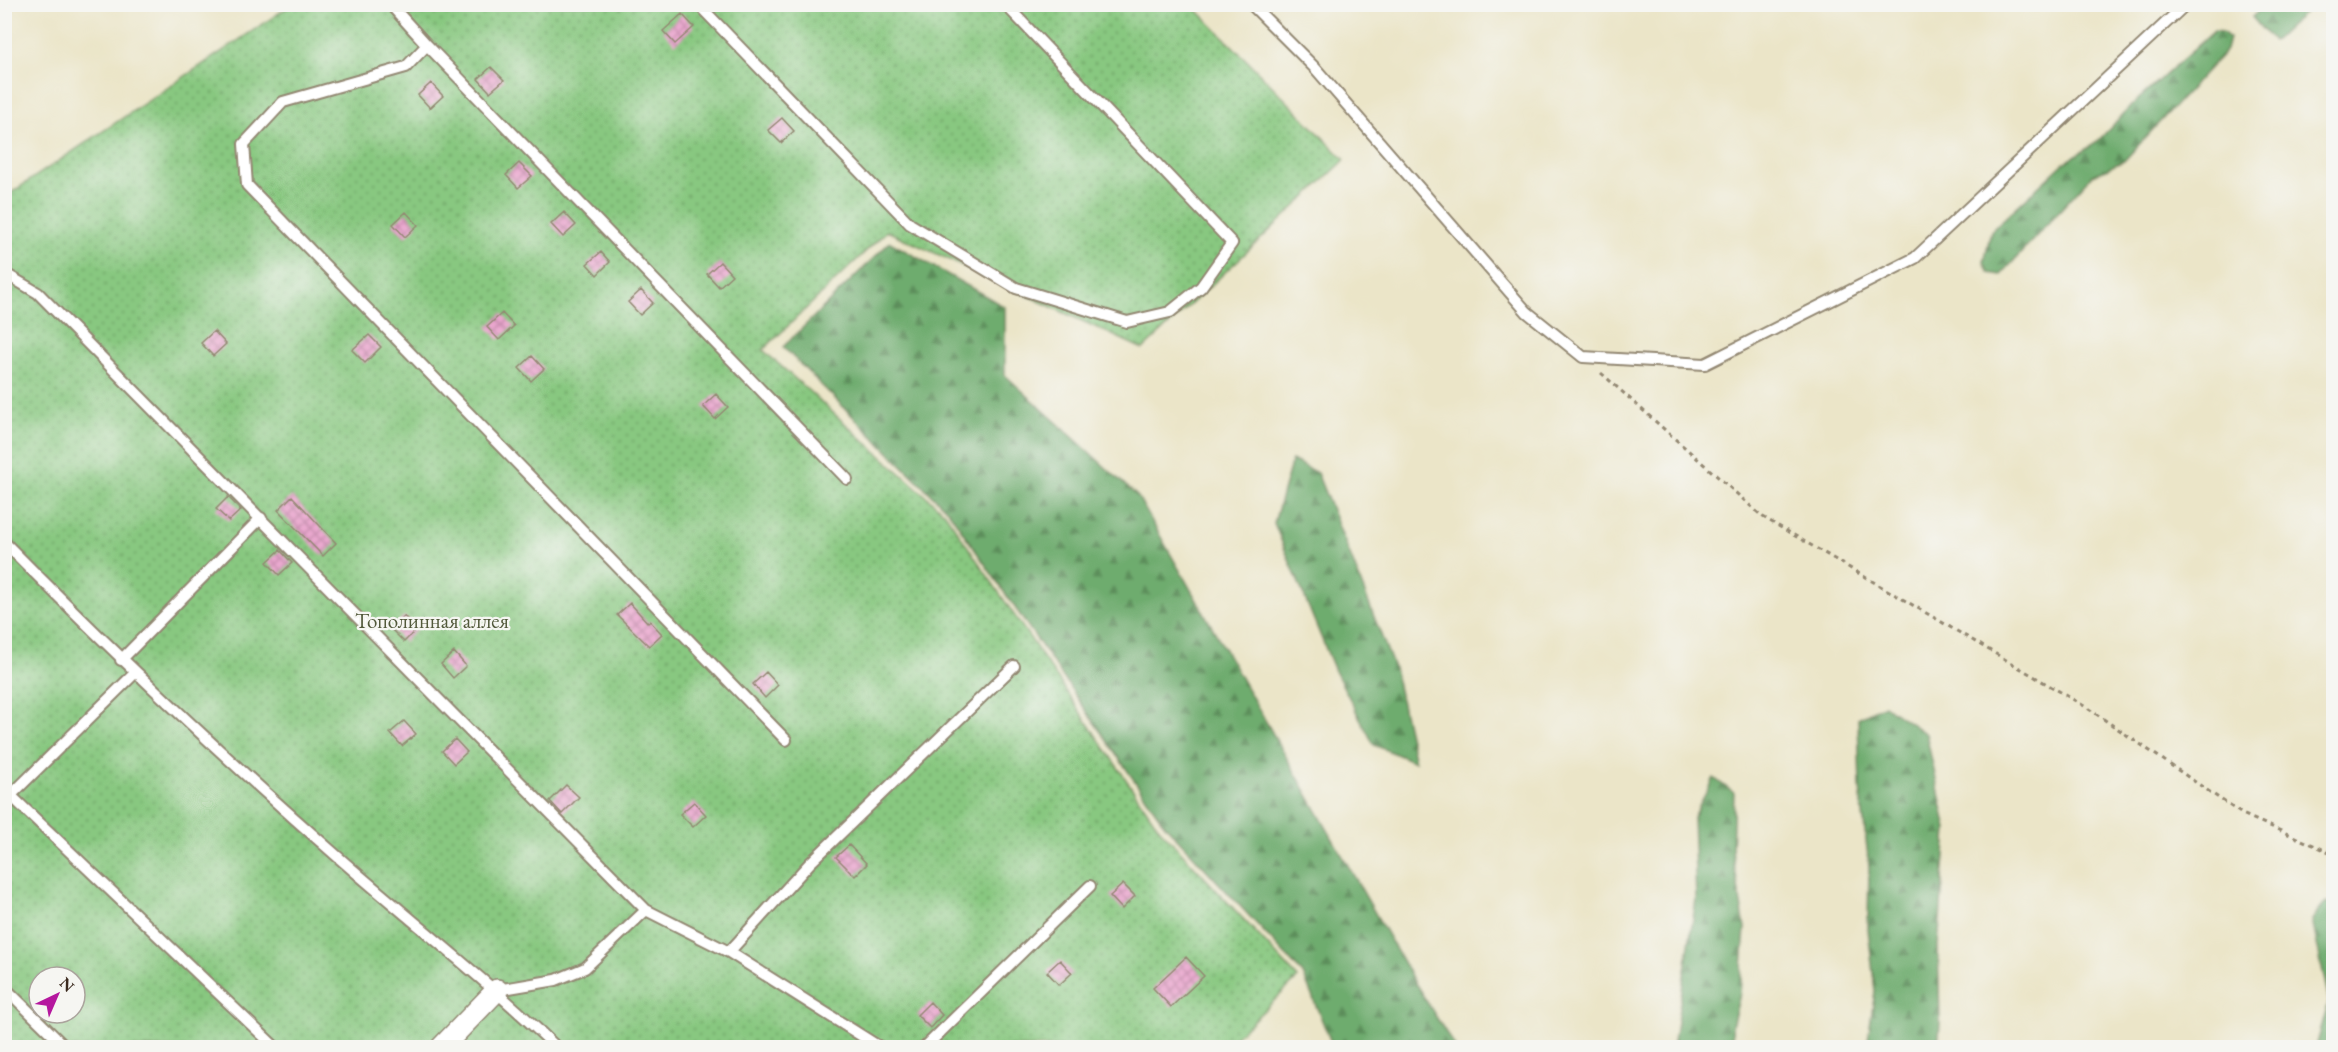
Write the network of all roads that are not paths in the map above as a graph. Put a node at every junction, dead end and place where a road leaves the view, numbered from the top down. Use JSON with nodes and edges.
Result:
{"nodes":[{"id":1,"x":390,"y":4,"type":"edge"},
{"id":2,"x":698,"y":4,"type":"edge"},
{"id":3,"x":1005,"y":4,"type":"edge"},
{"id":4,"x":1251,"y":4,"type":"edge"},
{"id":5,"x":2186,"y":4,"type":"edge"},
{"id":6,"x":427,"y":45,"type":"junction"},
{"id":7,"x":4,"y":273,"type":"edge"},
{"id":8,"x":847,"y":479,"type":"dead end"},
{"id":9,"x":261,"y":518,"type":"junction"},
{"id":10,"x":4,"y":542,"type":"edge"},
{"id":11,"x":121,"y":660,"type":"junction"},
{"id":12,"x":1014,"y":666,"type":"dead end"},
{"id":13,"x":135,"y":673,"type":"junction"},
{"id":14,"x":786,"y":740,"type":"dead end"},
{"id":15,"x":7,"y":795,"type":"edge"},
{"id":16,"x":1090,"y":886,"type":"dead end"},
{"id":17,"x":646,"y":910,"type":"junction"},
{"id":18,"x":729,"y":952,"type":"junction"},
{"id":19,"x":4,"y":987,"type":"edge"},
{"id":20,"x":497,"y":990,"type":"junction"},
{"id":21,"x":865,"y":1044,"type":"edge"},
{"id":22,"x":66,"y":1047,"type":"edge"},
{"id":23,"x":276,"y":1047,"type":"edge"},
{"id":24,"x":441,"y":1047,"type":"edge"},
{"id":25,"x":557,"y":1047,"type":"edge"},
{"id":26,"x":881,"y":1047,"type":"edge"},
{"id":27,"x":924,"y":1047,"type":"edge"}],
"edges":[{"from":1,"to":6,"type":"lane"},
{"from":2,"to":3,"type":"lane"},
{"from":4,"to":5,"type":"lane"},
{"from":6,"to":8,"type":"lane"},
{"from":6,"to":14,"type":"lane"},
{"from":7,"to":9,"type":"lane"},
{"from":9,"to":11,"type":"lane"},
{"from":9,"to":17,"type":"lane"},
{"from":10,"to":11,"type":"lane"},
{"from":11,"to":13,"type":"lane"},
{"from":12,"to":18,"type":"lane"},
{"from":13,"to":15,"type":"lane"},
{"from":13,"to":20,"type":"lane"},
{"from":15,"to":23,"type":"lane"},
{"from":16,"to":27,"type":"lane"},
{"from":17,"to":18,"type":"lane"},
{"from":17,"to":20,"type":"lane"},
{"from":18,"to":21,"type":"lane"},
{"from":19,"to":22,"type":"lane"},
{"from":20,"to":24,"type":"street"},
{"from":20,"to":25,"type":"lane"},
{"from":21,"to":26,"type":"lane"}]}
